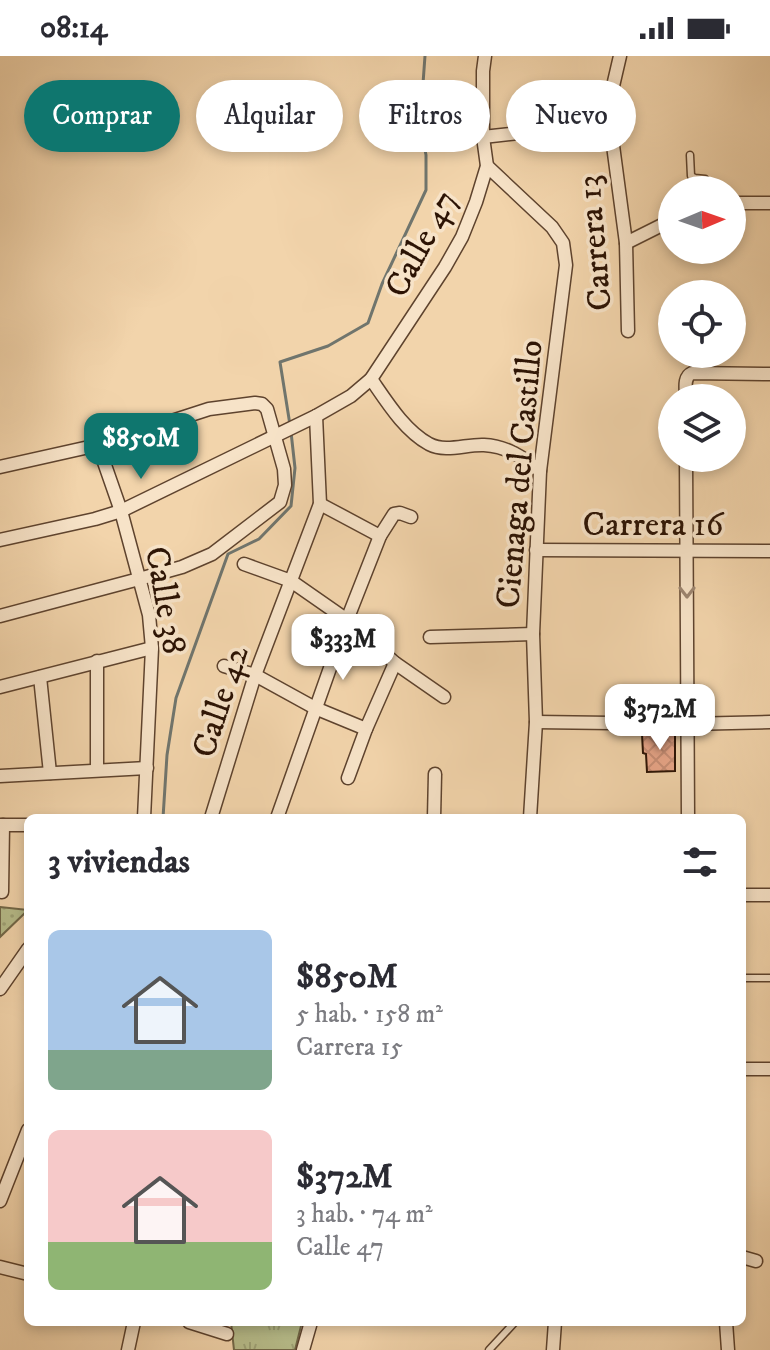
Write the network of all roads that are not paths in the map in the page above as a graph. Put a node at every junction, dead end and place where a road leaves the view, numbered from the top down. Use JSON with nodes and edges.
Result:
{"nodes":[{"id":1,"x":485,"y":56,"type":"edge"},
{"id":2,"x":620,"y":56,"type":"edge"},
{"id":3,"x":483,"y":80,"type":"edge"},
{"id":4,"x":614,"y":80,"type":"edge"},
{"id":5,"x":485,"y":152,"type":"edge"},
{"id":6,"x":614,"y":152,"type":"edge"},
{"id":7,"x":690,"y":155,"type":"dead end"},
{"id":8,"x":487,"y":166,"type":"junction"},
{"id":9,"x":691,"y":176,"type":"edge"},
{"id":10,"x":746,"y":203,"type":"edge"},
{"id":11,"x":770,"y":203,"type":"edge"},
{"id":12,"x":658,"y":227,"type":"edge"},
{"id":13,"x":626,"y":243,"type":"junction"},
{"id":14,"x":628,"y":331,"type":"dead end"},
{"id":15,"x":770,"y":374,"type":"edge"},
{"id":16,"x":371,"y":379,"type":"junction"},
{"id":17,"x":686,"y":384,"type":"edge"},
{"id":18,"x":316,"y":416,"type":"junction"},
{"id":19,"x":279,"y":432,"type":"junction"},
{"id":20,"x":98,"y":445,"type":"junction"},
{"id":21,"x":0,"y":467,"type":"edge"},
{"id":22,"x":540,"y":471,"type":"junction"},
{"id":23,"x":686,"y":472,"type":"edge"},
{"id":24,"x":320,"y":504,"type":"junction"},
{"id":25,"x":121,"y":511,"type":"junction"},
{"id":26,"x":411,"y":517,"type":"dead end"},
{"id":27,"x":380,"y":536,"type":"junction"},
{"id":28,"x":0,"y":540,"type":"edge"},
{"id":29,"x":536,"y":550,"type":"junction"},
{"id":30,"x":687,"y":551,"type":"junction"},
{"id":31,"x":770,"y":551,"type":"edge"},
{"id":32,"x":244,"y":564,"type":"dead end"},
{"id":33,"x":139,"y":579,"type":"junction"},
{"id":34,"x":291,"y":581,"type":"junction"},
{"id":35,"x":0,"y":616,"type":"edge"},
{"id":36,"x":347,"y":620,"type":"junction"},
{"id":37,"x":533,"y":634,"type":"junction"},
{"id":38,"x":430,"y":637,"type":"dead end"},
{"id":39,"x":152,"y":648,"type":"junction"},
{"id":40,"x":97,"y":661,"type":"junction"},
{"id":41,"x":395,"y":663,"type":"junction"},
{"id":42,"x":224,"y":666,"type":"dead end"},
{"id":43,"x":255,"y":675,"type":"junction"},
{"id":44,"x":40,"y":677,"type":"junction"},
{"id":45,"x":0,"y":687,"type":"edge"},
{"id":46,"x":444,"y":697,"type":"dead end"},
{"id":47,"x":315,"y":708,"type":"junction"},
{"id":48,"x":536,"y":722,"type":"junction"},
{"id":49,"x":770,"y":722,"type":"edge"},
{"id":50,"x":687,"y":724,"type":"junction"},
{"id":51,"x":366,"y":729,"type":"junction"},
{"id":52,"x":147,"y":768,"type":"junction"},
{"id":53,"x":97,"y":770,"type":"junction"},
{"id":54,"x":50,"y":773,"type":"junction"},
{"id":55,"x":435,"y":774,"type":"dead end"},
{"id":56,"x":0,"y":776,"type":"edge"},
{"id":57,"x":348,"y":778,"type":"dead end"},
{"id":58,"x":144,"y":814,"type":"edge"},
{"id":59,"x":212,"y":814,"type":"edge"},
{"id":60,"x":278,"y":814,"type":"edge"},
{"id":61,"x":434,"y":814,"type":"edge"},
{"id":62,"x":530,"y":814,"type":"edge"},
{"id":63,"x":688,"y":814,"type":"edge"},
{"id":64,"x":2,"y":825,"type":"edge"},
{"id":65,"x":24,"y":825,"type":"edge"},
{"id":66,"x":2,"y":892,"type":"dead end"},
{"id":67,"x":746,"y":895,"type":"edge"},
{"id":68,"x":770,"y":895,"type":"edge"},
{"id":69,"x":24,"y":955,"type":"edge"},
{"id":70,"x":746,"y":978,"type":"edge"},
{"id":71,"x":770,"y":978,"type":"edge"},
{"id":72,"x":0,"y":989,"type":"edge"},
{"id":73,"x":746,"y":1069,"type":"edge"},
{"id":74,"x":770,"y":1069,"type":"edge"},
{"id":75,"x":24,"y":1140,"type":"edge"},
{"id":76,"x":0,"y":1201,"type":"edge"},
{"id":77,"x":746,"y":1258,"type":"edge"},
{"id":78,"x":756,"y":1261,"type":"dead end"},
{"id":79,"x":0,"y":1267,"type":"edge"},
{"id":80,"x":24,"y":1273,"type":"edge"},
{"id":81,"x":133,"y":1326,"type":"edge"},
{"id":82,"x":202,"y":1326,"type":"edge"},
{"id":83,"x":310,"y":1326,"type":"edge"},
{"id":84,"x":511,"y":1326,"type":"edge"},
{"id":85,"x":555,"y":1326,"type":"edge"},
{"id":86,"x":726,"y":1326,"type":"edge"},
{"id":87,"x":227,"y":1334,"type":"dead end"},
{"id":88,"x":128,"y":1350,"type":"edge"},
{"id":89,"x":303,"y":1350,"type":"edge"},
{"id":90,"x":489,"y":1350,"type":"edge"},
{"id":91,"x":553,"y":1350,"type":"edge"},
{"id":92,"x":728,"y":1350,"type":"edge"}],
"edges":[{"from":1,"to":3,"type":"street","name":"Calle 47"},
{"from":2,"to":4,"type":"street","name":"Carrera 13"},
{"from":5,"to":8,"type":"street","name":"Calle 47"},
{"from":6,"to":13,"type":"street","name":"Carrera 13"},
{"from":7,"to":9,"type":"lane"},
{"from":8,"to":16,"type":"street","name":"Calle 47"},
{"from":8,"to":22,"type":"street","name":"Cienaga del Castillo"},
{"from":10,"to":11,"type":"street"},
{"from":12,"to":13,"type":"street"},
{"from":13,"to":14,"type":"street","name":"Carrera 13"},
{"from":15,"to":17,"type":"street"},
{"from":16,"to":18,"type":"street","name":"Calle 47"},
{"from":16,"to":22,"type":"street"},
{"from":18,"to":19,"type":"street","name":"Calle 47"},
{"from":18,"to":24,"type":"street","name":"Calle 42"},
{"from":19,"to":20,"type":"street"},
{"from":19,"to":25,"type":"street","name":"Calle 47"},
{"from":19,"to":33,"type":"street"},
{"from":20,"to":21,"type":"street"},
{"from":20,"to":25,"type":"street","name":"Calle 38"},
{"from":22,"to":29,"type":"street","name":"Cienaga del Castillo"},
{"from":23,"to":30,"type":"street"},
{"from":24,"to":27,"type":"street"},
{"from":24,"to":34,"type":"street","name":"Calle 42"},
{"from":25,"to":28,"type":"street","name":"Calle 47"},
{"from":25,"to":33,"type":"street","name":"Calle 38"},
{"from":26,"to":27,"type":"street"},
{"from":27,"to":36,"type":"street"},
{"from":29,"to":30,"type":"street","name":"Carrera 16"},
{"from":29,"to":37,"type":"street","name":"Cienaga del Castillo"},
{"from":30,"to":31,"type":"street","name":"Carrera 16"},
{"from":30,"to":50,"type":"street","one_way":true},
{"from":32,"to":34,"type":"street"},
{"from":33,"to":35,"type":"street"},
{"from":33,"to":39,"type":"street","name":"Calle 38"},
{"from":34,"to":36,"type":"street"},
{"from":34,"to":43,"type":"street","name":"Calle 42"},
{"from":36,"to":41,"type":"street"},
{"from":36,"to":47,"type":"street"},
{"from":37,"to":38,"type":"street"},
{"from":37,"to":48,"type":"street","name":"Cienaga del Castillo"},
{"from":39,"to":40,"type":"street"},
{"from":39,"to":52,"type":"street","name":"Calle 38"},
{"from":40,"to":44,"type":"street"},
{"from":40,"to":53,"type":"street"},
{"from":41,"to":46,"type":"street"},
{"from":41,"to":51,"type":"street"},
{"from":42,"to":43,"type":"street"},
{"from":43,"to":47,"type":"street"},
{"from":43,"to":59,"type":"street","name":"Calle 42"},
{"from":44,"to":45,"type":"street"},
{"from":44,"to":54,"type":"street"},
{"from":47,"to":51,"type":"street"},
{"from":47,"to":60,"type":"street"},
{"from":48,"to":50,"type":"street"},
{"from":48,"to":62,"type":"street","name":"Cienaga del Castillo"},
{"from":49,"to":50,"type":"street"},
{"from":50,"to":63,"type":"street"},
{"from":51,"to":57,"type":"street"},
{"from":52,"to":53,"type":"street"},
{"from":52,"to":58,"type":"street","name":"Calle 38"},
{"from":53,"to":54,"type":"street"},
{"from":54,"to":56,"type":"street"},
{"from":55,"to":61,"type":"street"},
{"from":64,"to":65,"type":"street"},
{"from":64,"to":66,"type":"street"},
{"from":67,"to":68,"type":"street"},
{"from":69,"to":72,"type":"street"},
{"from":70,"to":71,"type":"lane"},
{"from":73,"to":74,"type":"street"},
{"from":75,"to":76,"type":"street"},
{"from":77,"to":78,"type":"street"},
{"from":79,"to":80,"type":"street"},
{"from":81,"to":88,"type":"street"},
{"from":82,"to":87,"type":"street"},
{"from":83,"to":89,"type":"street"},
{"from":84,"to":90,"type":"lane"},
{"from":85,"to":91,"type":"street"},
{"from":86,"to":92,"type":"street"}]}
